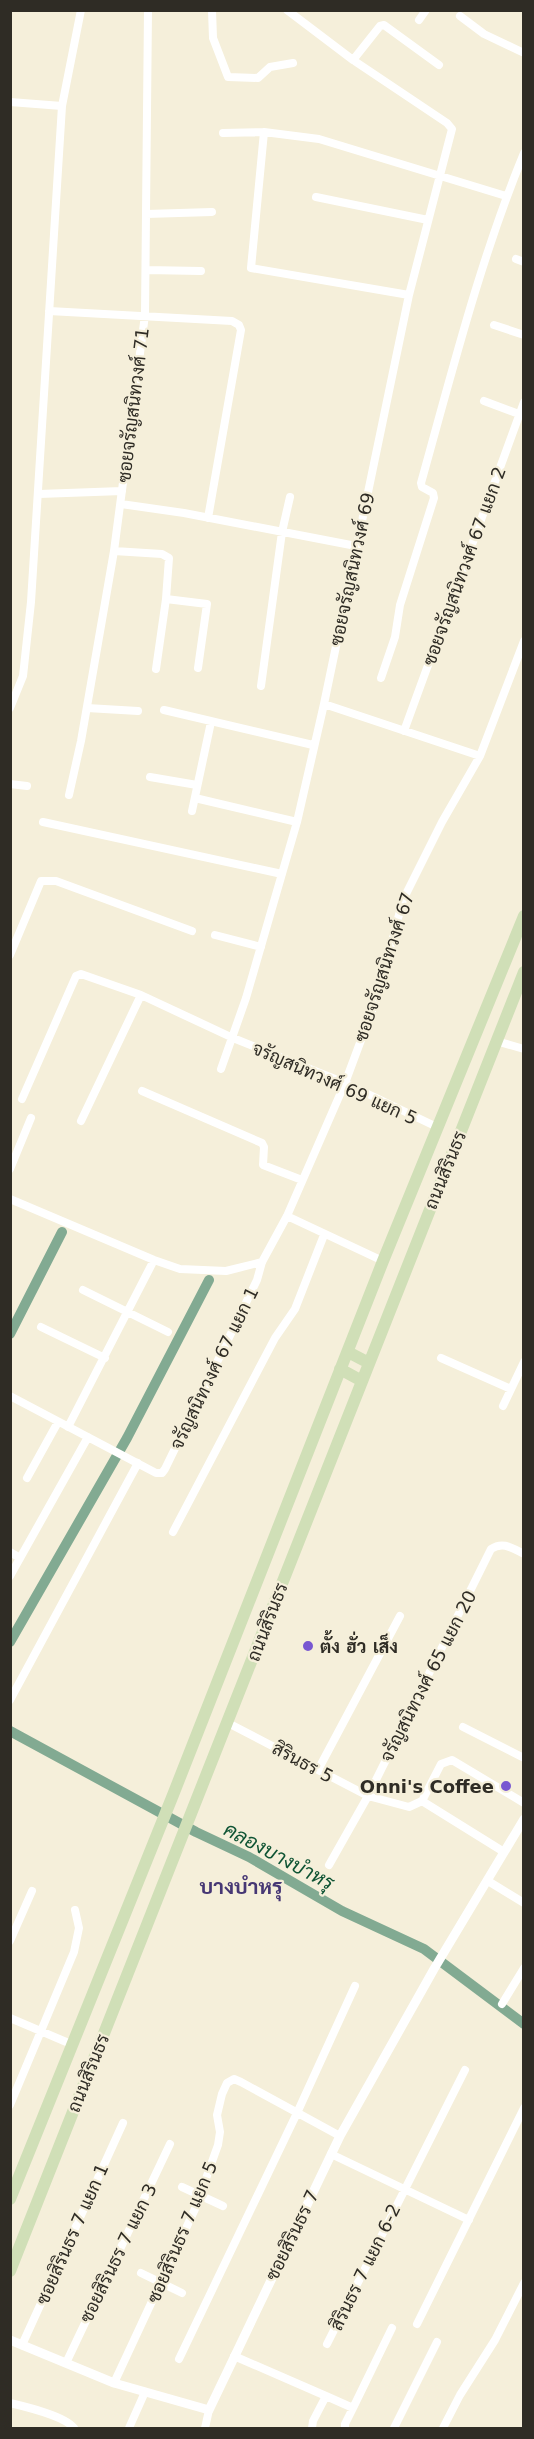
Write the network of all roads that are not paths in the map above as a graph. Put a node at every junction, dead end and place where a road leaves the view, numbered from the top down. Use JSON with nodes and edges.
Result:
{"nodes":[{"id":1,"x":81,"y":10,"type":"edge"},
{"id":2,"x":148,"y":10,"type":"edge"},
{"id":3,"x":212,"y":10,"type":"edge"},
{"id":4,"x":287,"y":10,"type":"edge"},
{"id":5,"x":426,"y":10,"type":"edge"},
{"id":6,"x":460,"y":16,"type":"dead end"},
{"id":7,"x":418,"y":20,"type":"dead end"},
{"id":8,"x":524,"y":53,"type":"edge"},
{"id":9,"x":353,"y":60,"type":"junction"},
{"id":10,"x":293,"y":63,"type":"dead end"},
{"id":11,"x":439,"y":65,"type":"dead end"},
{"id":12,"x":10,"y":102,"type":"edge"},
{"id":13,"x":62,"y":106,"type":"junction"},
{"id":14,"x":264,"y":132,"type":"junction"},
{"id":15,"x":223,"y":133,"type":"dead end"},
{"id":16,"x":524,"y":153,"type":"edge"},
{"id":17,"x":441,"y":176,"type":"junction"},
{"id":18,"x":506,"y":196,"type":"junction"},
{"id":19,"x":316,"y":197,"type":"dead end"},
{"id":20,"x":212,"y":212,"type":"dead end"},
{"id":21,"x":146,"y":214,"type":"junction"},
{"id":22,"x":428,"y":220,"type":"junction"},
{"id":23,"x":146,"y":270,"type":"junction"},
{"id":24,"x":201,"y":271,"type":"dead end"},
{"id":25,"x":409,"y":295,"type":"junction"},
{"id":26,"x":49,"y":311,"type":"junction"},
{"id":27,"x":145,"y":315,"type":"junction"},
{"id":28,"x":494,"y":325,"type":"dead end"},
{"id":29,"x":524,"y":335,"type":"edge"},
{"id":30,"x":484,"y":401,"type":"dead end"},
{"id":31,"x":524,"y":402,"type":"edge"},
{"id":32,"x":519,"y":414,"type":"junction"},
{"id":33,"x":122,"y":491,"type":"junction"},
{"id":34,"x":39,"y":494,"type":"junction"},
{"id":35,"x":290,"y":497,"type":"dead end"},
{"id":36,"x":121,"y":504,"type":"junction"},
{"id":37,"x":208,"y":518,"type":"junction"},
{"id":38,"x":282,"y":532,"type":"junction"},
{"id":39,"x":356,"y":546,"type":"junction"},
{"id":40,"x":114,"y":551,"type":"junction"},
{"id":41,"x":166,"y":599,"type":"junction"},
{"id":42,"x":524,"y":641,"type":"edge"},
{"id":43,"x":198,"y":668,"type":"dead end"},
{"id":44,"x":156,"y":669,"type":"dead end"},
{"id":45,"x":381,"y":678,"type":"dead end"},
{"id":46,"x":261,"y":686,"type":"dead end"},
{"id":47,"x":13,"y":691,"type":"edge"},
{"id":48,"x":324,"y":704,"type":"junction"},
{"id":49,"x":10,"y":708,"type":"edge"},
{"id":50,"x":87,"y":708,"type":"junction"},
{"id":51,"x":164,"y":710,"type":"dead end"},
{"id":52,"x":138,"y":711,"type":"dead end"},
{"id":53,"x":211,"y":722,"type":"junction"},
{"id":54,"x":404,"y":731,"type":"junction"},
{"id":55,"x":313,"y":745,"type":"junction"},
{"id":56,"x":480,"y":756,"type":"junction"},
{"id":57,"x":150,"y":777,"type":"dead end"},
{"id":58,"x":10,"y":784,"type":"edge"},
{"id":59,"x":197,"y":785,"type":"junction"},
{"id":60,"x":27,"y":786,"type":"dead end"},
{"id":61,"x":69,"y":795,"type":"dead end"},
{"id":62,"x":195,"y":798,"type":"junction"},
{"id":63,"x":192,"y":811,"type":"dead end"},
{"id":64,"x":43,"y":822,"type":"dead end"},
{"id":65,"x":297,"y":822,"type":"junction"},
{"id":66,"x":282,"y":874,"type":"junction"},
{"id":67,"x":524,"y":915,"type":"edge"},
{"id":68,"x":192,"y":931,"type":"dead end"},
{"id":69,"x":215,"y":935,"type":"dead end"},
{"id":70,"x":261,"y":947,"type":"junction"},
{"id":71,"x":10,"y":956,"type":"edge"},
{"id":72,"x":524,"y":972,"type":"edge"},
{"id":73,"x":141,"y":995,"type":"junction"},
{"id":74,"x":233,"y":1038,"type":"junction"},
{"id":75,"x":496,"y":1041,"type":"junction"},
{"id":76,"x":524,"y":1049,"type":"edge"},
{"id":77,"x":221,"y":1069,"type":"dead end"},
{"id":78,"x":345,"y":1083,"type":"junction"},
{"id":79,"x":142,"y":1092,"type":"dead end"},
{"id":80,"x":22,"y":1099,"type":"dead end"},
{"id":81,"x":31,"y":1118,"type":"dead end"},
{"id":82,"x":81,"y":1121,"type":"dead end"},
{"id":83,"x":437,"y":1127,"type":"junction"},
{"id":84,"x":10,"y":1169,"type":"edge"},
{"id":85,"x":302,"y":1180,"type":"junction"},
{"id":86,"x":10,"y":1199,"type":"edge"},
{"id":87,"x":287,"y":1216,"type":"junction"},
{"id":88,"x":324,"y":1235,"type":"junction"},
{"id":89,"x":154,"y":1260,"type":"junction"},
{"id":90,"x":383,"y":1261,"type":"junction"},
{"id":91,"x":262,"y":1262,"type":"junction"},
{"id":92,"x":83,"y":1290,"type":"dead end"},
{"id":93,"x":128,"y":1313,"type":"junction"},
{"id":94,"x":41,"y":1327,"type":"dead end"},
{"id":95,"x":168,"y":1332,"type":"dead end"},
{"id":96,"x":348,"y":1352,"type":"junction"},
{"id":97,"x":105,"y":1358,"type":"junction"},
{"id":98,"x":441,"y":1358,"type":"dead end"},
{"id":99,"x":524,"y":1362,"type":"edge"},
{"id":100,"x":369,"y":1363,"type":"junction"},
{"id":101,"x":340,"y":1369,"type":"junction"},
{"id":102,"x":363,"y":1381,"type":"junction"},
{"id":103,"x":511,"y":1389,"type":"junction"},
{"id":104,"x":10,"y":1396,"type":"edge"},
{"id":105,"x":502,"y":1406,"type":"dead end"},
{"id":106,"x":58,"y":1422,"type":"junction"},
{"id":107,"x":68,"y":1427,"type":"junction"},
{"id":108,"x":88,"y":1437,"type":"junction"},
{"id":109,"x":138,"y":1463,"type":"junction"},
{"id":110,"x":27,"y":1478,"type":"dead end"},
{"id":111,"x":173,"y":1532,"type":"dead end"},
{"id":112,"x":10,"y":1552,"type":"edge"},
{"id":113,"x":524,"y":1554,"type":"edge"},
{"id":114,"x":20,"y":1558,"type":"junction"},
{"id":115,"x":10,"y":1576,"type":"edge"},
{"id":116,"x":400,"y":1616,"type":"dead end"},
{"id":117,"x":10,"y":1700,"type":"edge"},
{"id":118,"x":228,"y":1723,"type":"junction"},
{"id":119,"x":464,"y":1727,"type":"dead end"},
{"id":120,"x":524,"y":1758,"type":"edge"},
{"id":121,"x":318,"y":1770,"type":"junction"},
{"id":122,"x":368,"y":1796,"type":"junction"},
{"id":123,"x":422,"y":1801,"type":"junction"},
{"id":124,"x":524,"y":1803,"type":"edge"},
{"id":125,"x":524,"y":1819,"type":"edge"},
{"id":126,"x":504,"y":1852,"type":"junction"},
{"id":127,"x":329,"y":1865,"type":"dead end"},
{"id":128,"x":488,"y":1881,"type":"junction"},
{"id":129,"x":32,"y":1891,"type":"dead end"},
{"id":130,"x":524,"y":1903,"type":"edge"},
{"id":131,"x":75,"y":1910,"type":"dead end"},
{"id":132,"x":10,"y":1941,"type":"edge"},
{"id":133,"x":524,"y":1968,"type":"edge"},
{"id":134,"x":355,"y":1986,"type":"dead end"},
{"id":135,"x":502,"y":2004,"type":"dead end"},
{"id":136,"x":10,"y":2018,"type":"edge"},
{"id":137,"x":41,"y":2031,"type":"junction"},
{"id":138,"x":71,"y":2044,"type":"junction"},
{"id":139,"x":465,"y":2070,"type":"dead end"},
{"id":140,"x":10,"y":2105,"type":"edge"},
{"id":141,"x":524,"y":2108,"type":"edge"},
{"id":142,"x":297,"y":2113,"type":"junction"},
{"id":143,"x":123,"y":2123,"type":"dead end"},
{"id":144,"x":340,"y":2136,"type":"junction"},
{"id":145,"x":170,"y":2144,"type":"dead end"},
{"id":146,"x":331,"y":2154,"type":"junction"},
{"id":147,"x":182,"y":2187,"type":"dead end"},
{"id":148,"x":403,"y":2190,"type":"junction"},
{"id":149,"x":201,"y":2195,"type":"junction"},
{"id":150,"x":10,"y":2199,"type":"edge"},
{"id":151,"x":223,"y":2206,"type":"dead end"},
{"id":152,"x":468,"y":2220,"type":"junction"},
{"id":153,"x":10,"y":2271,"type":"edge"},
{"id":154,"x":141,"y":2273,"type":"dead end"},
{"id":155,"x":161,"y":2283,"type":"junction"},
{"id":156,"x":524,"y":2283,"type":"edge"},
{"id":157,"x":182,"y":2293,"type":"dead end"},
{"id":158,"x":417,"y":2324,"type":"dead end"},
{"id":159,"x":392,"y":2328,"type":"dead end"},
{"id":160,"x":10,"y":2340,"type":"edge"},
{"id":161,"x":437,"y":2342,"type":"dead end"},
{"id":162,"x":327,"y":2344,"type":"dead end"},
{"id":163,"x":22,"y":2345,"type":"junction"},
{"id":164,"x":234,"y":2356,"type":"junction"},
{"id":165,"x":179,"y":2359,"type":"dead end"},
{"id":166,"x":66,"y":2363,"type":"junction"},
{"id":167,"x":114,"y":2383,"type":"junction"},
{"id":168,"x":145,"y":2392,"type":"junction"},
{"id":169,"x":326,"y":2396,"type":"junction"},
{"id":170,"x":10,"y":2403,"type":"edge"},
{"id":171,"x":353,"y":2408,"type":"junction"},
{"id":172,"x":209,"y":2410,"type":"junction"},
{"id":173,"x":74,"y":2428,"type":"edge"},
{"id":174,"x":129,"y":2428,"type":"edge"},
{"id":175,"x":205,"y":2428,"type":"edge"},
{"id":176,"x":312,"y":2428,"type":"edge"},
{"id":177,"x":345,"y":2428,"type":"edge"},
{"id":178,"x":394,"y":2428,"type":"edge"},
{"id":179,"x":443,"y":2428,"type":"edge"}],
"edges":[{"from":1,"to":13,"type":"street"},
{"from":2,"to":21,"type":"street","name":"ซอยจรัญสนิทวงศ์ 71"},
{"from":3,"to":10,"type":"street"},
{"from":4,"to":9,"type":"street"},
{"from":5,"to":7,"type":"street"},
{"from":6,"to":8,"type":"street"},
{"from":9,"to":11,"type":"street"},
{"from":9,"to":17,"type":"street","name":"ซอยจรัญสนิทวงศ์ 69"},
{"from":12,"to":13,"type":"street"},
{"from":13,"to":26,"type":"street"},
{"from":14,"to":15,"type":"street"},
{"from":14,"to":17,"type":"street"},
{"from":14,"to":25,"type":"street"},
{"from":16,"to":18,"type":"street"},
{"from":17,"to":18,"type":"street"},
{"from":17,"to":22,"type":"street","name":"ซอยจรัญสนิทวงศ์ 69"},
{"from":18,"to":45,"type":"street"},
{"from":19,"to":22,"type":"street"},
{"from":20,"to":21,"type":"street"},
{"from":21,"to":23,"type":"street","name":"ซอยจรัญสนิทวงศ์ 71"},
{"from":22,"to":25,"type":"street","name":"ซอยจรัญสนิทวงศ์ 69"},
{"from":23,"to":24,"type":"street"},
{"from":23,"to":27,"type":"street","name":"ซอยจรัญสนิทวงศ์ 71"},
{"from":25,"to":39,"type":"street","name":"ซอยจรัญสนิทวงศ์ 69"},
{"from":26,"to":27,"type":"street"},
{"from":26,"to":34,"type":"street"},
{"from":27,"to":33,"type":"street","name":"ซอยจรัญสนิทวงศ์ 71"},
{"from":27,"to":37,"type":"street"},
{"from":28,"to":29,"type":"street"},
{"from":30,"to":32,"type":"street"},
{"from":31,"to":32,"type":"street","name":"ซอยจรัญสนิทวงศ์ 67 แยก 2"},
{"from":32,"to":54,"type":"street","name":"ซอยจรัญสนิทวงศ์ 67 แยก 2"},
{"from":33,"to":34,"type":"street"},
{"from":33,"to":36,"type":"street","name":"ซอยจรัญสนิทวงศ์ 71"},
{"from":34,"to":47,"type":"street"},
{"from":35,"to":38,"type":"street"},
{"from":36,"to":37,"type":"street"},
{"from":36,"to":40,"type":"street","name":"ซอยจรัญสนิทวงศ์ 71"},
{"from":37,"to":38,"type":"street"},
{"from":38,"to":39,"type":"street"},
{"from":38,"to":46,"type":"street"},
{"from":39,"to":48,"type":"street","name":"ซอยจรัญสนิทวงศ์ 69"},
{"from":40,"to":41,"type":"street"},
{"from":40,"to":50,"type":"street","name":"ซอยจรัญสนิทวงศ์ 71"},
{"from":41,"to":43,"type":"street"},
{"from":41,"to":44,"type":"street"},
{"from":42,"to":56,"type":"street","name":"ซอยจรัญสนิทวงศ์ 67"},
{"from":47,"to":49,"type":"street"},
{"from":48,"to":54,"type":"street"},
{"from":48,"to":55,"type":"street","name":"ซอยจรัญสนิทวงศ์ 69"},
{"from":50,"to":52,"type":"street"},
{"from":50,"to":61,"type":"street","name":"ซอยจรัญสนิทวงศ์ 71"},
{"from":51,"to":53,"type":"street"},
{"from":53,"to":55,"type":"street"},
{"from":53,"to":59,"type":"street"},
{"from":54,"to":56,"type":"street"},
{"from":55,"to":65,"type":"street","name":"ซอยจรัญสนิทวงศ์ 69"},
{"from":56,"to":78,"type":"street","name":"ซอยจรัญสนิทวงศ์ 67"},
{"from":57,"to":59,"type":"street"},
{"from":58,"to":60,"type":"street"},
{"from":59,"to":62,"type":"street"},
{"from":62,"to":63,"type":"street"},
{"from":62,"to":65,"type":"street"},
{"from":64,"to":66,"type":"street"},
{"from":65,"to":66,"type":"street","name":"ซอยจรัญสนิทวงศ์ 69"},
{"from":66,"to":70,"type":"street","name":"ซอยจรัญสนิทวงศ์ 69"},
{"from":67,"to":83,"type":"main road","name":"ถนนสิรินธร"},
{"from":68,"to":71,"type":"street"},
{"from":69,"to":70,"type":"street"},
{"from":70,"to":74,"type":"street","name":"ซอยจรัญสนิทวงศ์ 69"},
{"from":72,"to":75,"type":"main road","name":"ถนนสิรินธร"},
{"from":73,"to":74,"type":"street","name":"จรัญสนิทวงศ์ 69 แยก 5"},
{"from":73,"to":80,"type":"street","name":"จรัญสนิทวงศ์ 69 แยก 5"},
{"from":73,"to":82,"type":"street"},
{"from":74,"to":77,"type":"street","name":"ซอยจรัญสนิทวงศ์ 69"},
{"from":74,"to":78,"type":"street","name":"จรัญสนิทวงศ์ 69 แยก 5"},
{"from":75,"to":76,"type":"street"},
{"from":75,"to":100,"type":"main road","name":"ถนนสิรินธร"},
{"from":78,"to":83,"type":"street","name":"จรัญสนิทวงศ์ 69 แยก 5"},
{"from":78,"to":85,"type":"street","name":"ซอยจรัญสนิทวงศ์ 67"},
{"from":79,"to":85,"type":"street"},
{"from":81,"to":84,"type":"street"},
{"from":83,"to":90,"type":"main road","name":"ถนนสิรินธร"},
{"from":85,"to":87,"type":"street","name":"ซอยจรัญสนิทวงศ์ 67"},
{"from":86,"to":89,"type":"street"},
{"from":87,"to":88,"type":"street"},
{"from":87,"to":91,"type":"street","name":"ซอยจรัญสนิทวงศ์ 67"},
{"from":88,"to":90,"type":"street"},
{"from":88,"to":111,"type":"street"},
{"from":89,"to":91,"type":"street"},
{"from":89,"to":93,"type":"street"},
{"from":90,"to":96,"type":"main road","name":"ถนนสิรินธร"},
{"from":91,"to":109,"type":"street","name":"จรัญสนิทวงศ์ 67 แยก 1"},
{"from":92,"to":93,"type":"street"},
{"from":93,"to":95,"type":"street"},
{"from":93,"to":97,"type":"street"},
{"from":94,"to":97,"type":"street"},
{"from":96,"to":100,"type":"main road"},
{"from":96,"to":101,"type":"main road","name":"ถนนสิรินธร"},
{"from":97,"to":107,"type":"street"},
{"from":98,"to":103,"type":"street"},
{"from":99,"to":103,"type":"street"},
{"from":100,"to":102,"type":"main road","name":"ถนนสิรินธร"},
{"from":101,"to":102,"type":"main road"},
{"from":101,"to":138,"type":"main road","name":"ถนนสิรินธร"},
{"from":102,"to":118,"type":"main road","name":"ถนนสิรินธร"},
{"from":103,"to":105,"type":"street"},
{"from":104,"to":106,"type":"street"},
{"from":106,"to":107,"type":"street"},
{"from":106,"to":110,"type":"street"},
{"from":107,"to":108,"type":"street"},
{"from":108,"to":109,"type":"street"},
{"from":108,"to":114,"type":"street"},
{"from":109,"to":117,"type":"street"},
{"from":112,"to":114,"type":"street"},
{"from":113,"to":122,"type":"street","name":"จรัญสนิทวงศ์ 65 แยก 20"},
{"from":114,"to":115,"type":"street"},
{"from":116,"to":121,"type":"street"},
{"from":118,"to":121,"type":"street","name":"สิรินธร 5"},
{"from":118,"to":153,"type":"main road","name":"ถนนสิรินธร"},
{"from":119,"to":120,"type":"street"},
{"from":121,"to":122,"type":"street","name":"สิรินธร 5"},
{"from":122,"to":123,"type":"street","name":"สิรินธร 5"},
{"from":122,"to":127,"type":"street","name":"จรัญสนิทวงศ์ 65 แยก 20"},
{"from":123,"to":124,"type":"street"},
{"from":123,"to":126,"type":"street"},
{"from":125,"to":126,"type":"street","name":"ซอยสิรินธร 7"},
{"from":126,"to":128,"type":"street","name":"ซอยสิรินธร 7"},
{"from":128,"to":130,"type":"street"},
{"from":128,"to":144,"type":"street","name":"ซอยสิรินธร 7"},
{"from":129,"to":132,"type":"street"},
{"from":131,"to":137,"type":"street"},
{"from":133,"to":135,"type":"street"},
{"from":134,"to":142,"type":"street"},
{"from":136,"to":137,"type":"street"},
{"from":137,"to":138,"type":"street"},
{"from":137,"to":140,"type":"street"},
{"from":138,"to":150,"type":"main road","name":"ถนนสิรินธร"},
{"from":139,"to":148,"type":"street","name":"สิรินธร 7 แยก 6-2"},
{"from":141,"to":152,"type":"street"},
{"from":142,"to":144,"type":"street"},
{"from":142,"to":149,"type":"street","name":"ซอยสิรินธร 7 แยก 5"},
{"from":142,"to":165,"type":"street"},
{"from":143,"to":163,"type":"street","name":"ซอยสิรินธร 7 แยก 1"},
{"from":144,"to":146,"type":"street","name":"ซอยสิรินธร 7"},
{"from":145,"to":166,"type":"street","name":"ซอยสิรินธร 7 แยก 3"},
{"from":146,"to":148,"type":"street"},
{"from":146,"to":164,"type":"street","name":"ซอยสิรินธร 7"},
{"from":147,"to":149,"type":"street"},
{"from":148,"to":152,"type":"street"},
{"from":148,"to":162,"type":"street","name":"สิรินธร 7 แยก 6-2"},
{"from":149,"to":151,"type":"street"},
{"from":149,"to":155,"type":"street","name":"ซอยสิรินธร 7 แยก 5"},
{"from":152,"to":158,"type":"street"},
{"from":154,"to":155,"type":"street"},
{"from":155,"to":157,"type":"street"},
{"from":155,"to":167,"type":"street","name":"ซอยสิรินธร 7 แยก 5"},
{"from":156,"to":179,"type":"street"},
{"from":159,"to":171,"type":"street"},
{"from":160,"to":163,"type":"street"},
{"from":161,"to":178,"type":"street"},
{"from":163,"to":166,"type":"street"},
{"from":164,"to":169,"type":"street"},
{"from":164,"to":172,"type":"street","name":"ซอยสิรินธร 7"},
{"from":166,"to":167,"type":"street"},
{"from":167,"to":168,"type":"street"},
{"from":168,"to":172,"type":"street"},
{"from":168,"to":174,"type":"street"},
{"from":169,"to":171,"type":"street"},
{"from":169,"to":176,"type":"street"},
{"from":170,"to":173,"type":"street"},
{"from":171,"to":177,"type":"street"},
{"from":172,"to":175,"type":"street"}]}
